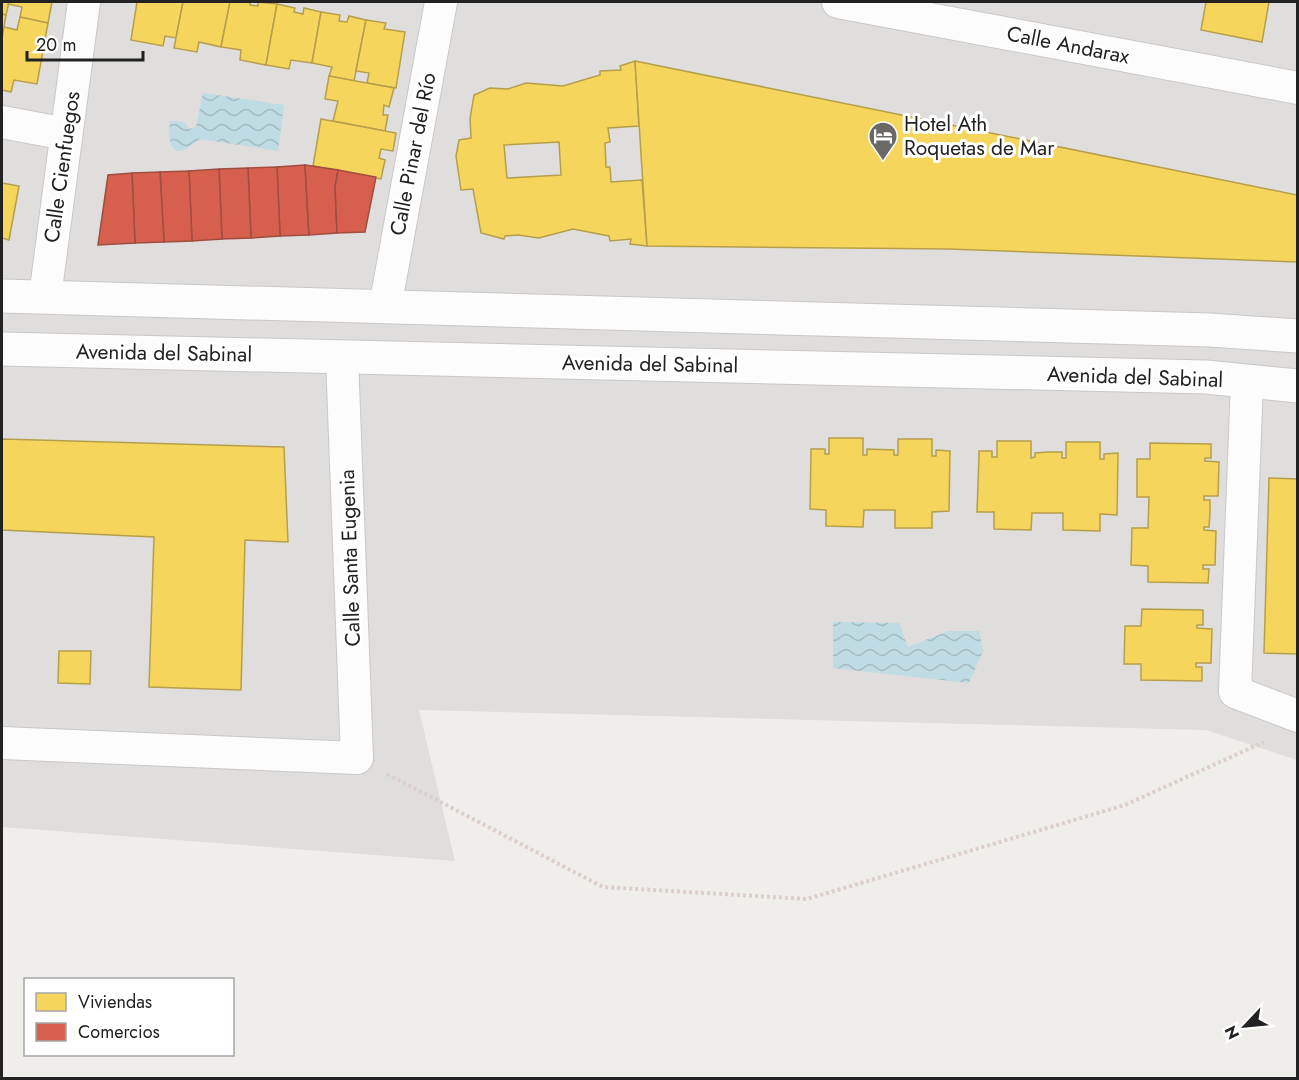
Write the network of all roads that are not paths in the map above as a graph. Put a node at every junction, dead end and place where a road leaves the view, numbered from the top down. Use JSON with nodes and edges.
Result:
{"nodes":[{"id":1,"x":84,"y":2,"type":"edge"},
{"id":2,"x":441,"y":2,"type":"edge"},
{"id":3,"x":838,"y":2,"type":"edge"},
{"id":4,"x":1298,"y":88,"type":"edge"},
{"id":5,"x":2,"y":123,"type":"edge"},
{"id":6,"x":66,"y":134,"type":"junction"},
{"id":7,"x":2,"y":296,"type":"edge"},
{"id":8,"x":45,"y":297,"type":"junction"},
{"id":9,"x":385,"y":306,"type":"junction"},
{"id":10,"x":1298,"y":336,"type":"edge"},
{"id":11,"x":2,"y":349,"type":"edge"},
{"id":12,"x":342,"y":357,"type":"junction"},
{"id":13,"x":1247,"y":382,"type":"junction"},
{"id":14,"x":1298,"y":386,"type":"edge"},
{"id":15,"x":1298,"y":716,"type":"edge"},
{"id":16,"x":2,"y":743,"type":"edge"}],
"edges":[{"from":1,"to":6,"type":"street","name":"Calle Cienfuegos"},
{"from":2,"to":9,"type":"street","name":"Calle Pinar del Río"},
{"from":3,"to":4,"type":"street","name":"Calle Andarax"},
{"from":5,"to":6,"type":"street"},
{"from":6,"to":8,"type":"street","name":"Calle Cienfuegos"},
{"from":7,"to":8,"type":"street"},
{"from":8,"to":9,"type":"street"},
{"from":9,"to":10,"type":"street"},
{"from":11,"to":12,"type":"street","name":"Avenida del Sabinal"},
{"from":12,"to":13,"type":"street","name":"Avenida del Sabinal"},
{"from":12,"to":16,"type":"street","name":"Calle Santa Eugenia"},
{"from":13,"to":14,"type":"street","name":"Avenida del Sabinal"},
{"from":13,"to":15,"type":"street"}]}
